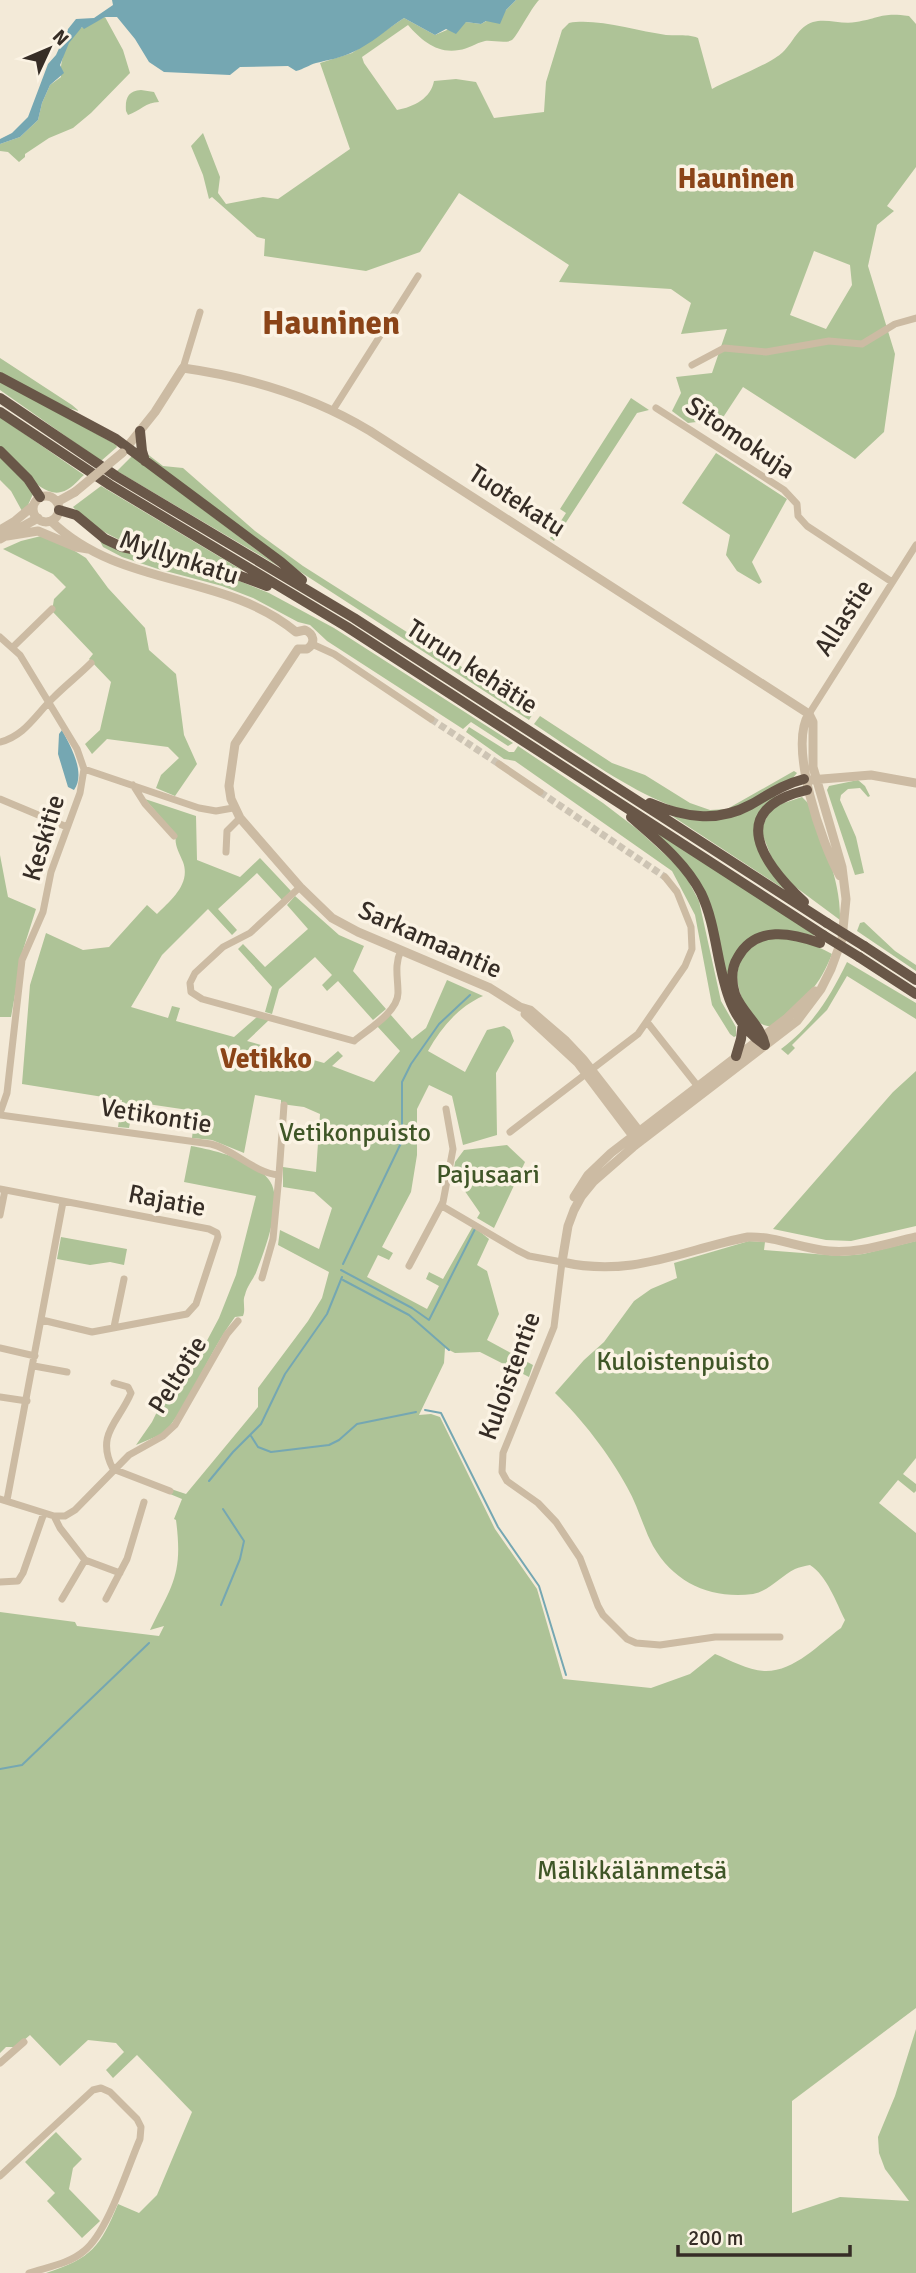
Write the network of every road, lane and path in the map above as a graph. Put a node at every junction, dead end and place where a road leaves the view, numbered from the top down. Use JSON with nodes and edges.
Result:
{"nodes":[{"id":1,"x":418,"y":276,"type":"dead end"},
{"id":2,"x":200,"y":312,"type":"dead end"},
{"id":3,"x":916,"y":318,"type":"edge"},
{"id":4,"x":692,"y":365,"type":"dead end"},
{"id":5,"x":183,"y":368,"type":"junction"},
{"id":6,"x":0,"y":377,"type":"edge"},
{"id":7,"x":0,"y":398,"type":"edge"},
{"id":8,"x":656,"y":408,"type":"dead end"},
{"id":9,"x":333,"y":410,"type":"junction"},
{"id":10,"x":0,"y":412,"type":"edge"},
{"id":11,"x":140,"y":431,"type":"junction"},
{"id":12,"x":125,"y":450,"type":"junction"},
{"id":13,"x":0,"y":451,"type":"edge"},
{"id":14,"x":145,"y":461,"type":"junction"},
{"id":15,"x":36,"y":501,"type":"junction"},
{"id":16,"x":58,"y":506,"type":"junction"},
{"id":17,"x":38,"y":519,"type":"junction"},
{"id":18,"x":51,"y":521,"type":"junction"},
{"id":19,"x":2,"y":535,"type":"edge"},
{"id":20,"x":916,"y":545,"type":"edge"},
{"id":21,"x":93,"y":550,"type":"junction"},
{"id":22,"x":892,"y":582,"type":"junction"},
{"id":23,"x":297,"y":597,"type":"junction"},
{"id":24,"x":321,"y":597,"type":"junction"},
{"id":25,"x":52,"y":609,"type":"dead end"},
{"id":26,"x":296,"y":632,"type":"junction"},
{"id":27,"x":0,"y":637,"type":"edge"},
{"id":28,"x":312,"y":644,"type":"junction"},
{"id":29,"x":13,"y":647,"type":"junction"},
{"id":30,"x":298,"y":649,"type":"junction"},
{"id":31,"x":91,"y":663,"type":"dead end"},
{"id":32,"x":50,"y":702,"type":"junction"},
{"id":33,"x":809,"y":714,"type":"junction"},
{"id":34,"x":431,"y":719,"type":"tunnel mouth"},
{"id":35,"x":0,"y":742,"type":"edge"},
{"id":36,"x":499,"y":764,"type":"tunnel mouth"},
{"id":37,"x":84,"y":769,"type":"junction"},
{"id":38,"x":809,"y":783,"type":"junction"},
{"id":39,"x":916,"y":783,"type":"edge"},
{"id":40,"x":132,"y":785,"type":"junction"},
{"id":41,"x":540,"y":792,"type":"tunnel mouth"},
{"id":42,"x":603,"y":792,"type":"junction"},
{"id":43,"x":625,"y":792,"type":"junction"},
{"id":44,"x":0,"y":799,"type":"edge"},
{"id":45,"x":233,"y":808,"type":"junction"},
{"id":46,"x":240,"y":818,"type":"junction"},
{"id":47,"x":67,"y":827,"type":"junction"},
{"id":48,"x":174,"y":836,"type":"dead end"},
{"id":49,"x":226,"y":852,"type":"dead end"},
{"id":50,"x":665,"y":877,"type":"tunnel mouth"},
{"id":51,"x":300,"y":887,"type":"junction"},
{"id":52,"x":827,"y":923,"type":"junction"},
{"id":53,"x":822,"y":939,"type":"junction"},
{"id":54,"x":401,"y":950,"type":"junction"},
{"id":55,"x":916,"y":980,"type":"edge"},
{"id":56,"x":916,"y":993,"type":"edge"},
{"id":57,"x":648,"y":1022,"type":"junction"},
{"id":58,"x":743,"y":1022,"type":"junction"},
{"id":59,"x":762,"y":1040,"type":"junction"},
{"id":60,"x":736,"y":1056,"type":"junction"},
{"id":61,"x":589,"y":1072,"type":"junction"},
{"id":62,"x":700,"y":1089,"type":"junction"},
{"id":63,"x":284,"y":1105,"type":"dead end"},
{"id":64,"x":446,"y":1109,"type":"dead end"},
{"id":65,"x":0,"y":1114,"type":"edge"},
{"id":66,"x":510,"y":1132,"type":"dead end"},
{"id":67,"x":638,"y":1136,"type":"junction"},
{"id":68,"x":279,"y":1175,"type":"junction"},
{"id":69,"x":2,"y":1190,"type":"edge"},
{"id":70,"x":63,"y":1202,"type":"junction"},
{"id":71,"x":442,"y":1206,"type":"junction"},
{"id":72,"x":0,"y":1215,"type":"edge"},
{"id":73,"x":916,"y":1237,"type":"edge"},
{"id":74,"x":562,"y":1262,"type":"junction"},
{"id":75,"x":409,"y":1266,"type":"dead end"},
{"id":76,"x":262,"y":1278,"type":"dead end"},
{"id":77,"x":124,"y":1279,"type":"dead end"},
{"id":78,"x":42,"y":1320,"type":"junction"},
{"id":79,"x":238,"y":1321,"type":"dead end"},
{"id":80,"x":114,"y":1327,"type":"junction"},
{"id":81,"x":0,"y":1348,"type":"edge"},
{"id":82,"x":35,"y":1356,"type":"junction"},
{"id":83,"x":34,"y":1366,"type":"junction"},
{"id":84,"x":67,"y":1372,"type":"dead end"},
{"id":85,"x":114,"y":1384,"type":"dead end"},
{"id":86,"x":0,"y":1397,"type":"edge"},
{"id":87,"x":27,"y":1401,"type":"junction"},
{"id":88,"x":113,"y":1469,"type":"junction"},
{"id":89,"x":170,"y":1491,"type":"dead end"},
{"id":90,"x":4,"y":1499,"type":"edge"},
{"id":91,"x":144,"y":1502,"type":"dead end"},
{"id":92,"x":44,"y":1513,"type":"junction"},
{"id":93,"x":54,"y":1516,"type":"junction"},
{"id":94,"x":85,"y":1560,"type":"junction"},
{"id":95,"x":120,"y":1573,"type":"junction"},
{"id":96,"x":0,"y":1582,"type":"edge"},
{"id":97,"x":62,"y":1599,"type":"dead end"},
{"id":98,"x":106,"y":1599,"type":"dead end"},
{"id":99,"x":780,"y":1637,"type":"dead end"},
{"id":100,"x":24,"y":2042,"type":"dead end"},
{"id":101,"x":0,"y":2063,"type":"edge"},
{"id":102,"x":0,"y":2176,"type":"edge"},
{"id":103,"x":29,"y":2273,"type":"edge"}],
"edges":[{"from":1,"to":9,"type":"street"},
{"from":2,"to":5,"type":"street"},
{"from":3,"to":4,"type":"street"},
{"from":5,"to":9,"type":"street","name":"Tuotekatu"},
{"from":5,"to":11,"type":"street"},
{"from":6,"to":12,"type":"highway"},
{"from":7,"to":24,"type":"highway","name":"Turun kehätie"},
{"from":8,"to":22,"type":"street","name":"Sitomokuja"},
{"from":9,"to":33,"type":"street","name":"Tuotekatu"},
{"from":10,"to":23,"type":"highway","name":"Turun kehätie"},
{"from":11,"to":12,"type":"street"},
{"from":11,"to":14,"type":"highway"},
{"from":12,"to":14,"type":"highway"},
{"from":12,"to":16,"type":"street","bridge":true},
{"from":13,"to":15,"type":"highway"},
{"from":14,"to":24,"type":"highway"},
{"from":15,"to":16,"type":"street"},
{"from":15,"to":17,"type":"street"},
{"from":15,"to":19,"type":"street"},
{"from":16,"to":18,"type":"street"},
{"from":16,"to":23,"type":"highway"},
{"from":17,"to":18,"type":"street"},
{"from":17,"to":19,"type":"street"},
{"from":18,"to":21,"type":"street","name":"Myllynkatu"},
{"from":19,"to":21,"type":"street"},
{"from":20,"to":22,"type":"street","name":"Allastie"},
{"from":21,"to":26,"type":"street","name":"Myllynkatu"},
{"from":22,"to":33,"type":"street","name":"Allastie"},
{"from":23,"to":42,"type":"highway","name":"Turun kehätie"},
{"from":24,"to":43,"type":"highway","name":"Turun kehätie"},
{"from":25,"to":29,"type":"street"},
{"from":26,"to":28,"type":"street"},
{"from":26,"to":30,"type":"street"},
{"from":27,"to":29,"type":"street","name":"Keskitie"},
{"from":28,"to":30,"type":"street"},
{"from":28,"to":34,"type":"street"},
{"from":29,"to":32,"type":"street","name":"Keskitie"},
{"from":30,"to":45,"type":"street"},
{"from":31,"to":32,"type":"street"},
{"from":32,"to":35,"type":"street"},
{"from":32,"to":37,"type":"street","name":"Keskitie"},
{"from":33,"to":38,"type":"street","name":"Allastie"},
{"from":36,"to":41,"type":"street"},
{"from":37,"to":40,"type":"street"},
{"from":37,"to":47,"type":"street","name":"Keskitie"},
{"from":38,"to":39,"type":"street"},
{"from":38,"to":43,"type":"highway"},
{"from":38,"to":52,"type":"highway"},
{"from":38,"to":59,"type":"street","name":"Kuloistentie"},
{"from":40,"to":45,"type":"street"},
{"from":40,"to":48,"type":"street"},
{"from":42,"to":53,"type":"highway","name":"Turun kehätie"},
{"from":42,"to":58,"type":"highway"},
{"from":43,"to":52,"type":"highway","name":"Turun kehätie"},
{"from":44,"to":47,"type":"street"},
{"from":45,"to":46,"type":"street","name":"Sarkamaantie"},
{"from":46,"to":49,"type":"street"},
{"from":46,"to":51,"type":"street","name":"Sarkamaantie"},
{"from":47,"to":65,"type":"street","name":"Keskitie"},
{"from":50,"to":57,"type":"street"},
{"from":51,"to":54,"type":"street","name":"Sarkamaantie"},
{"from":51,"to":54,"type":"street"},
{"from":52,"to":55,"type":"highway","name":"Turun kehätie","bridge":true},
{"from":53,"to":56,"type":"highway","name":"Turun kehätie","bridge":true},
{"from":53,"to":59,"type":"highway"},
{"from":54,"to":61,"type":"street","name":"Sarkamaantie"},
{"from":57,"to":61,"type":"street"},
{"from":57,"to":62,"type":"street"},
{"from":58,"to":59,"type":"highway"},
{"from":58,"to":60,"type":"highway"},
{"from":59,"to":60,"type":"street","name":"Kuloistentie"},
{"from":59,"to":62,"type":"street","name":"Kuloistentie"},
{"from":60,"to":62,"type":"street","name":"Kuloistentie"},
{"from":61,"to":66,"type":"street"},
{"from":61,"to":67,"type":"street","name":"Sarkamaantie"},
{"from":62,"to":67,"type":"street","name":"Kuloistentie"},
{"from":63,"to":68,"type":"street"},
{"from":64,"to":71,"type":"street"},
{"from":65,"to":68,"type":"street","name":"Vetikontie"},
{"from":67,"to":74,"type":"street","name":"Kuloistentie"},
{"from":68,"to":76,"type":"street"},
{"from":69,"to":70,"type":"street","name":"Rajatie"},
{"from":69,"to":72,"type":"street"},
{"from":70,"to":78,"type":"street"},
{"from":70,"to":80,"type":"street","name":"Rajatie"},
{"from":71,"to":74,"type":"street"},
{"from":71,"to":75,"type":"street"},
{"from":73,"to":74,"type":"street"},
{"from":74,"to":99,"type":"street","name":"Kuloistentie"},
{"from":77,"to":80,"type":"street"},
{"from":78,"to":80,"type":"street","name":"Rajatie"},
{"from":78,"to":82,"type":"street"},
{"from":79,"to":88,"type":"street","name":"Peltotie"},
{"from":81,"to":82,"type":"street"},
{"from":82,"to":83,"type":"street"},
{"from":83,"to":84,"type":"street"},
{"from":83,"to":87,"type":"street"},
{"from":85,"to":88,"type":"street"},
{"from":86,"to":87,"type":"street"},
{"from":87,"to":90,"type":"street"},
{"from":88,"to":89,"type":"street"},
{"from":88,"to":93,"type":"street","name":"Peltotie"},
{"from":90,"to":92,"type":"street"},
{"from":91,"to":95,"type":"street"},
{"from":92,"to":93,"type":"street"},
{"from":92,"to":96,"type":"street"},
{"from":93,"to":94,"type":"street"},
{"from":94,"to":95,"type":"street"},
{"from":94,"to":97,"type":"street"},
{"from":95,"to":98,"type":"street"},
{"from":100,"to":101,"type":"street"},
{"from":102,"to":103,"type":"street"}]}
